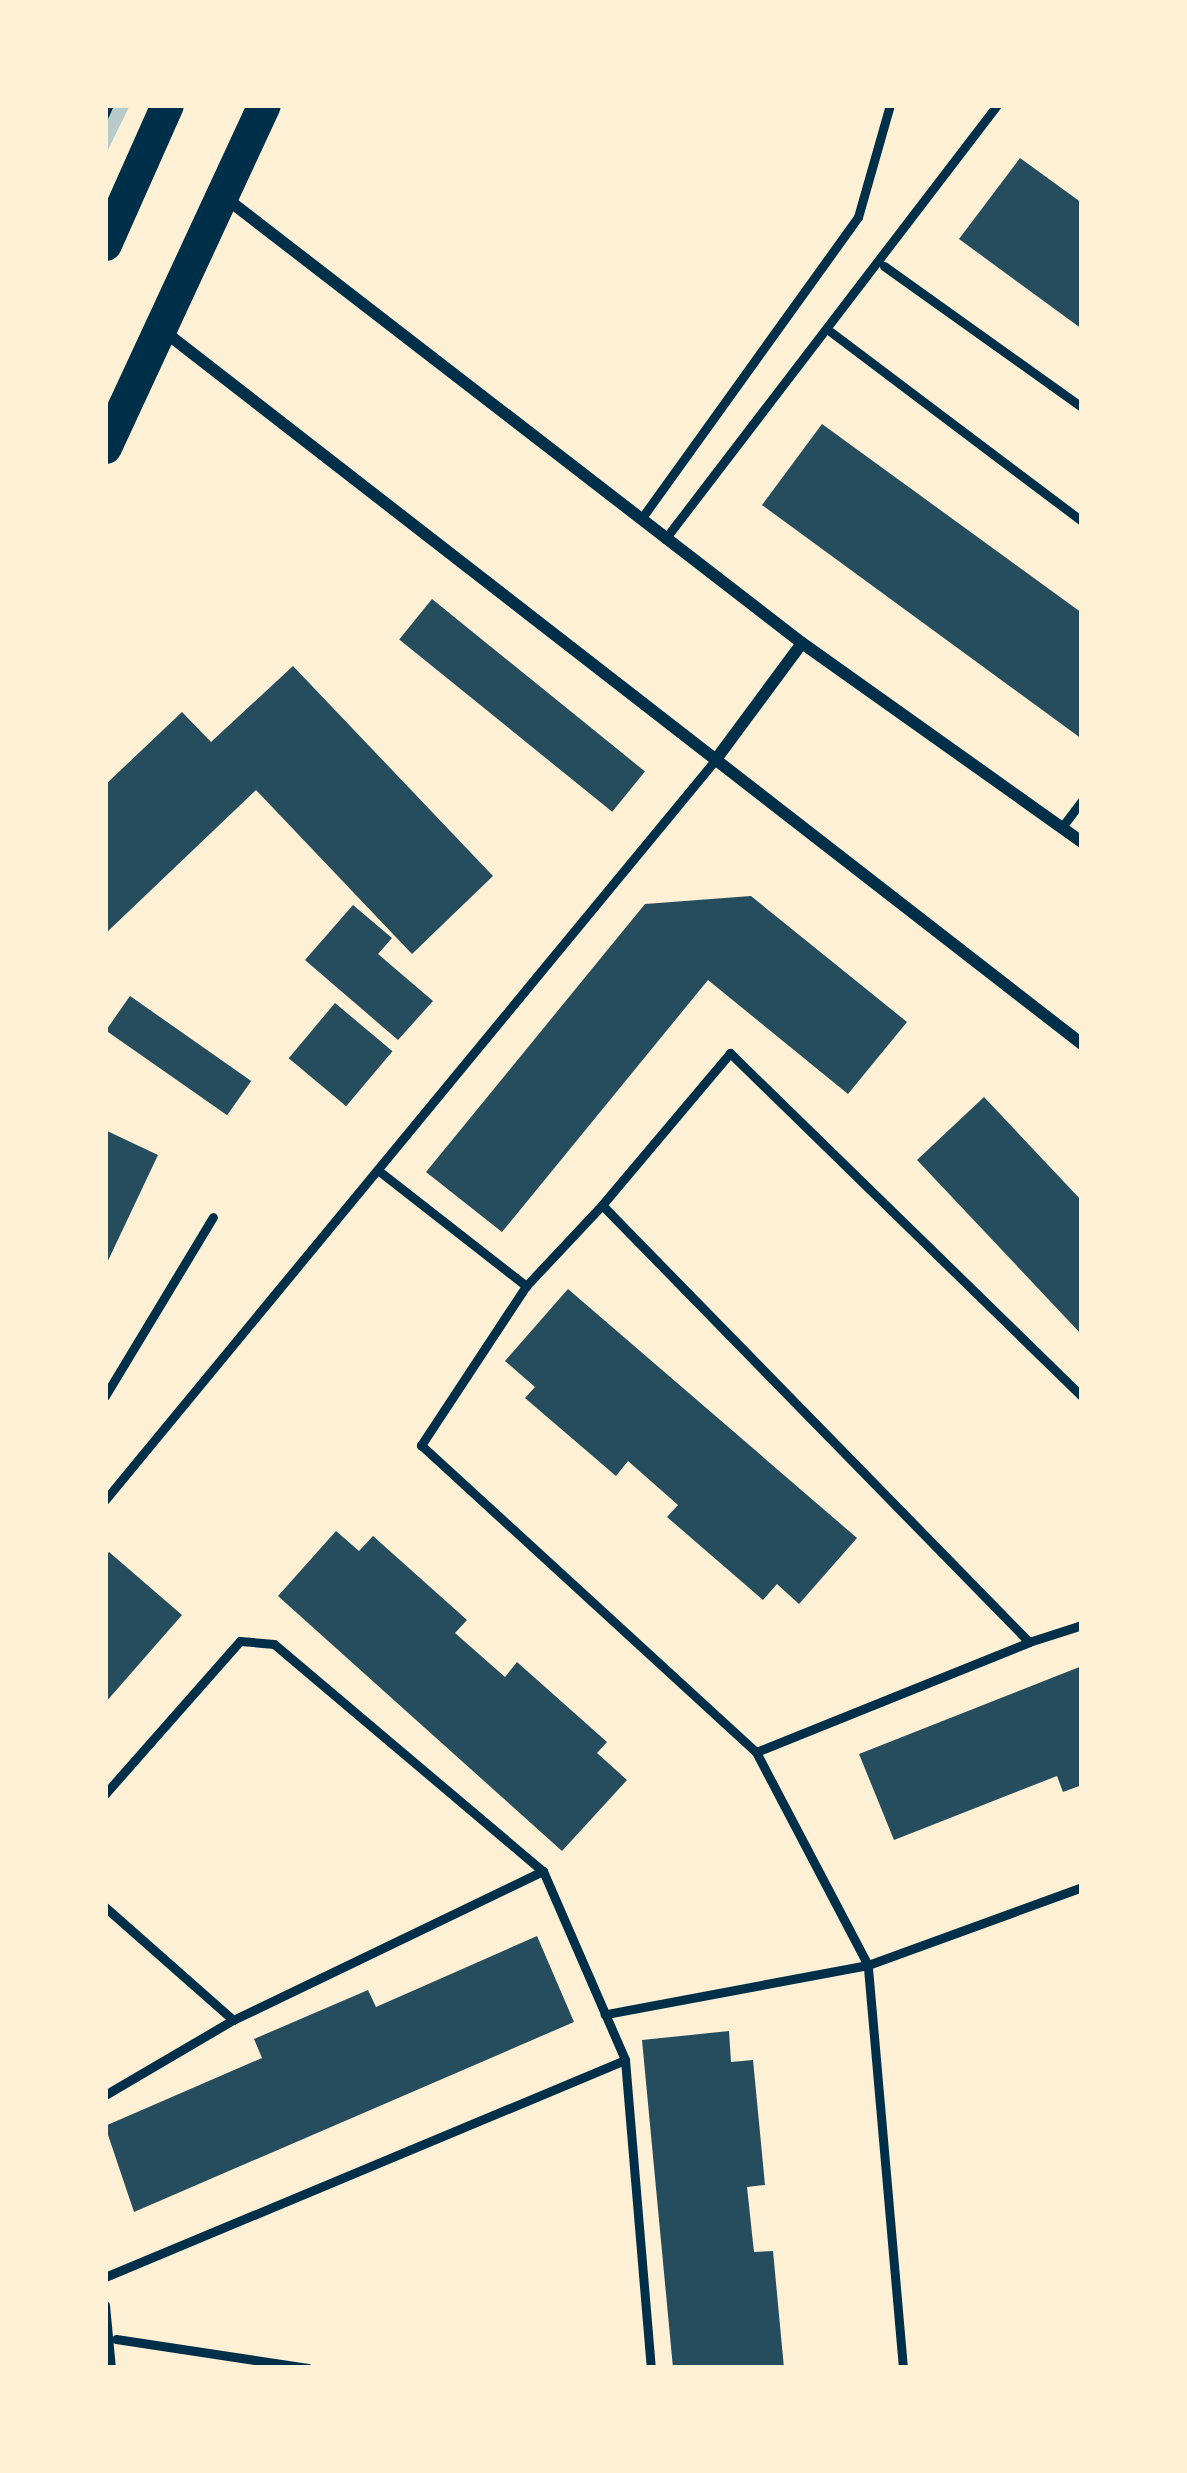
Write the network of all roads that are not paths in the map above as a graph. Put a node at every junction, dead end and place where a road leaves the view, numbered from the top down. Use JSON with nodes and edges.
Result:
{"nodes":[{"id":1,"x":167,"y":105,"type":"edge"},
{"id":2,"x":264,"y":105,"type":"edge"},
{"id":3,"x":890,"y":105,"type":"edge"},
{"id":4,"x":997,"y":105,"type":"edge"},
{"id":5,"x":227,"y":199,"type":"junction"},
{"id":6,"x":105,"y":244,"type":"edge"},
{"id":7,"x":884,"y":266,"type":"junction"},
{"id":8,"x":164,"y":331,"type":"junction"},
{"id":9,"x":831,"y":332,"type":"junction"},
{"id":10,"x":1082,"y":407,"type":"edge"},
{"id":11,"x":105,"y":447,"type":"edge"},
{"id":12,"x":641,"y":519,"type":"junction"},
{"id":13,"x":1082,"y":521,"type":"edge"},
{"id":14,"x":665,"y":538,"type":"junction"},
{"id":15,"x":802,"y":643,"type":"junction"},
{"id":16,"x":716,"y":758,"type":"junction"},
{"id":17,"x":1082,"y":800,"type":"edge"},
{"id":18,"x":1062,"y":827,"type":"junction"},
{"id":19,"x":1082,"y":842,"type":"edge"},
{"id":20,"x":1082,"y":1044,"type":"edge"},
{"id":21,"x":379,"y":1171,"type":"junction"},
{"id":22,"x":602,"y":1205,"type":"junction"},
{"id":23,"x":213,"y":1216,"type":"dead end"},
{"id":24,"x":526,"y":1286,"type":"junction"},
{"id":25,"x":105,"y":1396,"type":"edge"},
{"id":26,"x":1082,"y":1397,"type":"edge"},
{"id":27,"x":106,"y":1495,"type":"edge"},
{"id":28,"x":1082,"y":1624,"type":"edge"},
{"id":29,"x":1029,"y":1642,"type":"junction"},
{"id":30,"x":756,"y":1752,"type":"junction"},
{"id":31,"x":105,"y":1794,"type":"edge"},
{"id":32,"x":543,"y":1871,"type":"junction"},
{"id":33,"x":1082,"y":1887,"type":"edge"},
{"id":34,"x":105,"y":1907,"type":"edge"},
{"id":35,"x":868,"y":1965,"type":"junction"},
{"id":36,"x":605,"y":2014,"type":"junction"},
{"id":37,"x":232,"y":2020,"type":"junction"},
{"id":38,"x":625,"y":2060,"type":"junction"},
{"id":39,"x":105,"y":2095,"type":"edge"},
{"id":40,"x":105,"y":2277,"type":"edge"},
{"id":41,"x":105,"y":2305,"type":"edge"},
{"id":42,"x":116,"y":2338,"type":"junction"},
{"id":43,"x":111,"y":2368,"type":"edge"},
{"id":44,"x":308,"y":2368,"type":"edge"},
{"id":45,"x":652,"y":2368,"type":"edge"},
{"id":46,"x":903,"y":2368,"type":"edge"}],
"edges":[{"from":1,"to":6,"type":"highway"},
{"from":2,"to":5,"type":"highway"},
{"from":3,"to":12,"type":"lane"},
{"from":4,"to":7,"type":"lane"},
{"from":5,"to":8,"type":"highway"},
{"from":5,"to":12,"type":"street"},
{"from":7,"to":9,"type":"lane"},
{"from":7,"to":10,"type":"lane"},
{"from":8,"to":11,"type":"highway"},
{"from":8,"to":16,"type":"street"},
{"from":9,"to":13,"type":"lane"},
{"from":9,"to":14,"type":"lane"},
{"from":12,"to":14,"type":"street"},
{"from":14,"to":15,"type":"street"},
{"from":15,"to":16,"type":"street"},
{"from":15,"to":18,"type":"street"},
{"from":16,"to":20,"type":"street"},
{"from":16,"to":21,"type":"lane"},
{"from":17,"to":18,"type":"lane"},
{"from":18,"to":19,"type":"street"},
{"from":21,"to":24,"type":"lane"},
{"from":21,"to":27,"type":"lane"},
{"from":22,"to":24,"type":"lane"},
{"from":22,"to":26,"type":"lane"},
{"from":22,"to":29,"type":"lane"},
{"from":23,"to":25,"type":"lane"},
{"from":24,"to":30,"type":"lane"},
{"from":28,"to":29,"type":"lane"},
{"from":29,"to":30,"type":"lane"},
{"from":30,"to":35,"type":"lane"},
{"from":31,"to":32,"type":"lane"},
{"from":32,"to":36,"type":"lane"},
{"from":32,"to":37,"type":"lane"},
{"from":33,"to":35,"type":"lane"},
{"from":34,"to":37,"type":"lane"},
{"from":35,"to":36,"type":"lane"},
{"from":35,"to":46,"type":"lane"},
{"from":36,"to":38,"type":"lane"},
{"from":37,"to":39,"type":"lane"},
{"from":38,"to":40,"type":"lane"},
{"from":38,"to":45,"type":"lane"},
{"from":41,"to":42,"type":"lane"},
{"from":42,"to":43,"type":"lane"},
{"from":42,"to":44,"type":"lane"}]}
